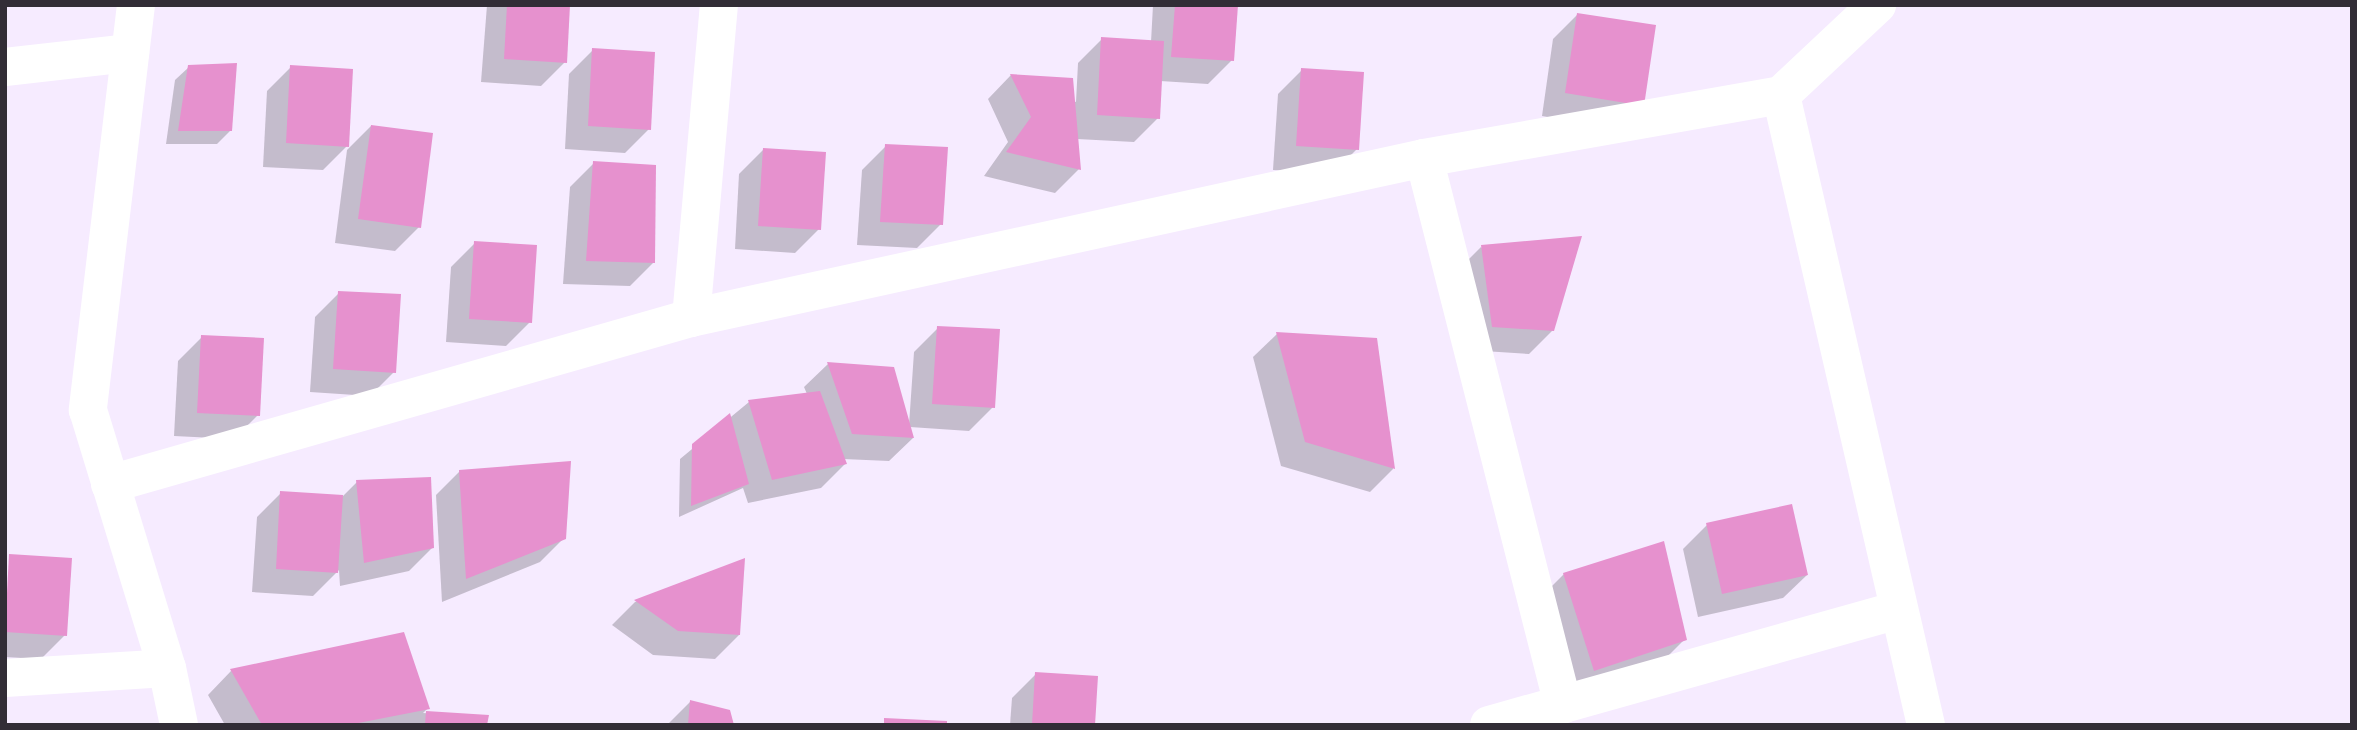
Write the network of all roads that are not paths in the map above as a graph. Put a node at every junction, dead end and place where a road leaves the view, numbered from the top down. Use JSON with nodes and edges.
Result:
{"nodes":[{"id":1,"x":136,"y":5,"type":"edge"},
{"id":2,"x":719,"y":5,"type":"edge"},
{"id":3,"x":1877,"y":5,"type":"edge"},
{"id":4,"x":130,"y":53,"type":"junction"},
{"id":5,"x":5,"y":67,"type":"edge"},
{"id":6,"x":1781,"y":95,"type":"junction"},
{"id":7,"x":1424,"y":158,"type":"junction"},
{"id":8,"x":691,"y":318,"type":"junction"},
{"id":9,"x":110,"y":484,"type":"junction"},
{"id":10,"x":1898,"y":610,"type":"junction"},
{"id":11,"x":167,"y":668,"type":"junction"},
{"id":12,"x":5,"y":678,"type":"edge"},
{"id":13,"x":1563,"y":705,"type":"junction"},
{"id":14,"x":179,"y":725,"type":"edge"},
{"id":15,"x":1489,"y":725,"type":"edge"},
{"id":16,"x":1926,"y":725,"type":"edge"}],
"edges":[{"from":1,"to":4,"type":"street"},
{"from":2,"to":8,"type":"street"},
{"from":3,"to":6,"type":"street"},
{"from":4,"to":5,"type":"street"},
{"from":4,"to":9,"type":"street"},
{"from":6,"to":7,"type":"street"},
{"from":6,"to":10,"type":"street"},
{"from":7,"to":8,"type":"street"},
{"from":7,"to":13,"type":"street"},
{"from":8,"to":9,"type":"street"},
{"from":9,"to":11,"type":"street"},
{"from":10,"to":13,"type":"street"},
{"from":10,"to":16,"type":"street"},
{"from":11,"to":12,"type":"street"},
{"from":11,"to":14,"type":"street"},
{"from":13,"to":15,"type":"street"}]}
